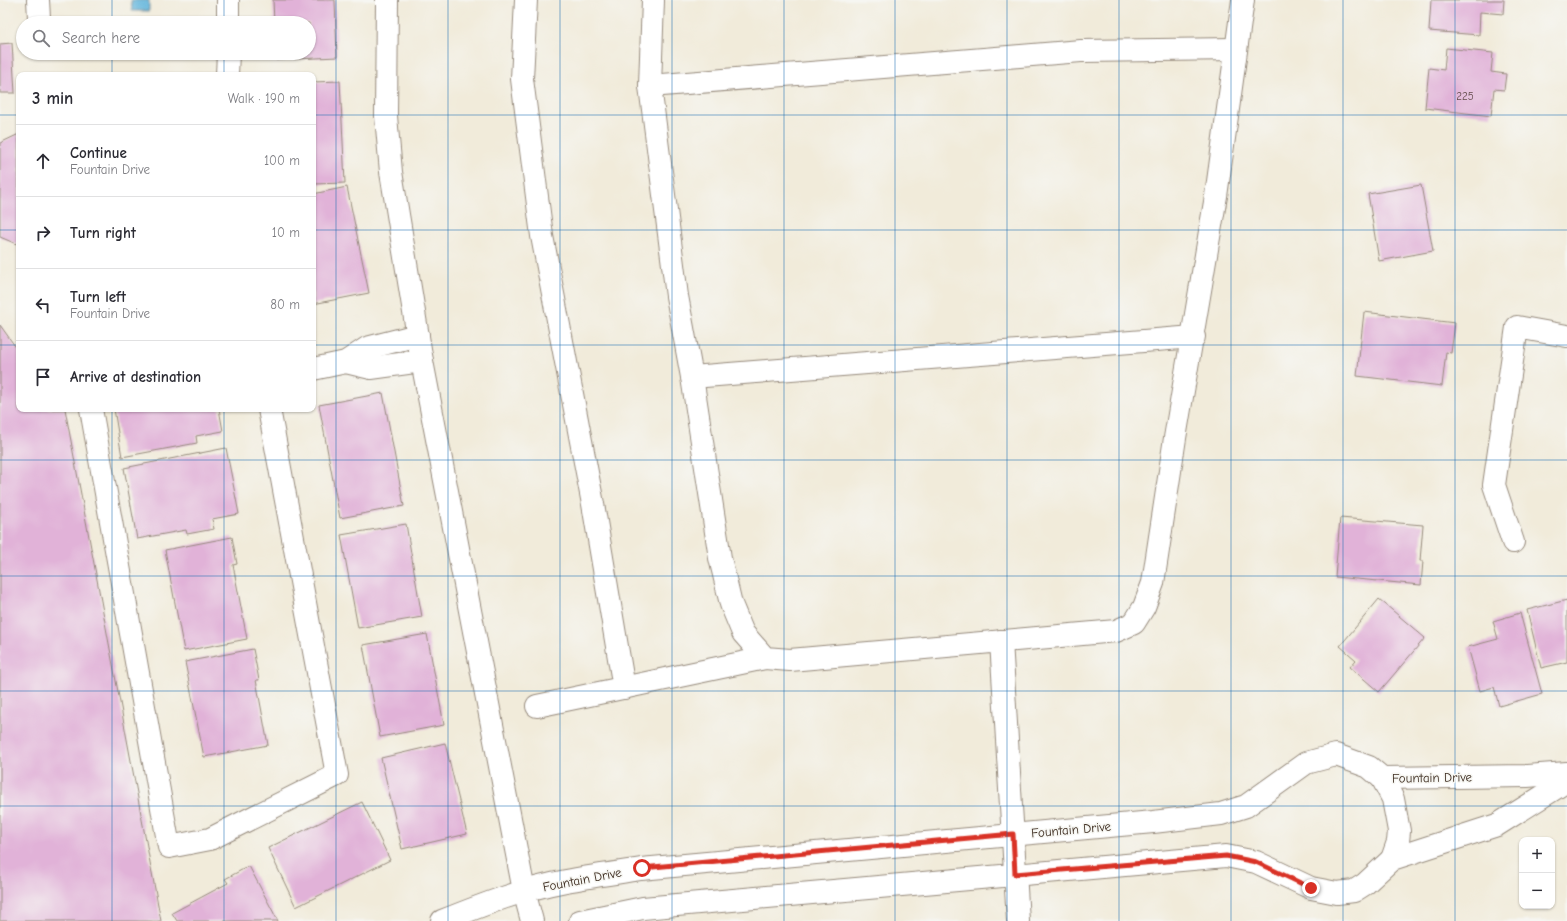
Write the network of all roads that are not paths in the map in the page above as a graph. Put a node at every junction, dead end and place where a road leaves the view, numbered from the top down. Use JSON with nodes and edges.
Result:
{"nodes":[{"id":1,"x":228,"y":0,"type":"edge"},
{"id":2,"x":387,"y":0,"type":"edge"},
{"id":3,"x":526,"y":0,"type":"edge"},
{"id":4,"x":653,"y":0,"type":"edge"},
{"id":5,"x":1243,"y":0,"type":"edge"},
{"id":6,"x":228,"y":16,"type":"edge"},
{"id":7,"x":1236,"y":49,"type":"junction"},
{"id":8,"x":228,"y":60,"type":"edge"},
{"id":9,"x":227,"y":72,"type":"edge"},
{"id":10,"x":650,"y":86,"type":"junction"},
{"id":11,"x":418,"y":335,"type":"junction"},
{"id":12,"x":1567,"y":336,"type":"edge"},
{"id":13,"x":1194,"y":337,"type":"junction"},
{"id":14,"x":422,"y":361,"type":"junction"},
{"id":15,"x":346,"y":362,"type":"junction"},
{"id":16,"x":316,"y":368,"type":"edge"},
{"id":17,"x":692,"y":377,"type":"junction"},
{"id":18,"x":92,"y":412,"type":"edge"},
{"id":19,"x":270,"y":412,"type":"edge"},
{"id":20,"x":1514,"y":542,"type":"dead end"},
{"id":21,"x":1002,"y":641,"type":"junction"},
{"id":22,"x":765,"y":658,"type":"junction"},
{"id":23,"x":624,"y":688,"type":"junction"},
{"id":24,"x":537,"y":706,"type":"dead end"},
{"id":25,"x":1567,"y":773,"type":"edge"},
{"id":26,"x":1382,"y":778,"type":"junction"},
{"id":27,"x":1567,"y":781,"type":"edge"},
{"id":28,"x":1013,"y":834,"type":"junction"},
{"id":29,"x":1392,"y":858,"type":"junction"},
{"id":30,"x":1015,"y":874,"type":"junction"},
{"id":31,"x":524,"y":891,"type":"junction"},
{"id":32,"x":442,"y":921,"type":"edge"},
{"id":33,"x":532,"y":921,"type":"edge"},
{"id":34,"x":580,"y":921,"type":"edge"},
{"id":35,"x":1018,"y":921,"type":"edge"}],
"edges":[{"from":1,"to":6,"type":"street"},
{"from":2,"to":11,"type":"street"},
{"from":3,"to":23,"type":"street"},
{"from":4,"to":10,"type":"street"},
{"from":5,"to":7,"type":"street"},
{"from":7,"to":10,"type":"street"},
{"from":7,"to":13,"type":"street"},
{"from":8,"to":9,"type":"street"},
{"from":10,"to":17,"type":"street"},
{"from":11,"to":14,"type":"street"},
{"from":11,"to":15,"type":"street"},
{"from":12,"to":20,"type":"street"},
{"from":13,"to":17,"type":"street"},
{"from":13,"to":21,"type":"street"},
{"from":14,"to":15,"type":"street"},
{"from":14,"to":31,"type":"street"},
{"from":15,"to":16,"type":"street"},
{"from":17,"to":22,"type":"street"},
{"from":18,"to":19,"type":"street"},
{"from":21,"to":22,"type":"street"},
{"from":21,"to":28,"type":"street"},
{"from":22,"to":23,"type":"street"},
{"from":23,"to":24,"type":"street"},
{"from":25,"to":26,"type":"street","name":"Fountain Drive"},
{"from":26,"to":28,"type":"street","name":"Fountain Drive"},
{"from":26,"to":29,"type":"street"},
{"from":27,"to":29,"type":"street"},
{"from":28,"to":30,"type":"street"},
{"from":28,"to":31,"type":"street","name":"Fountain Drive"},
{"from":29,"to":30,"type":"street"},
{"from":30,"to":34,"type":"street"},
{"from":30,"to":35,"type":"street"},
{"from":31,"to":32,"type":"street","name":"Fountain Drive"},
{"from":31,"to":33,"type":"street"}]}
